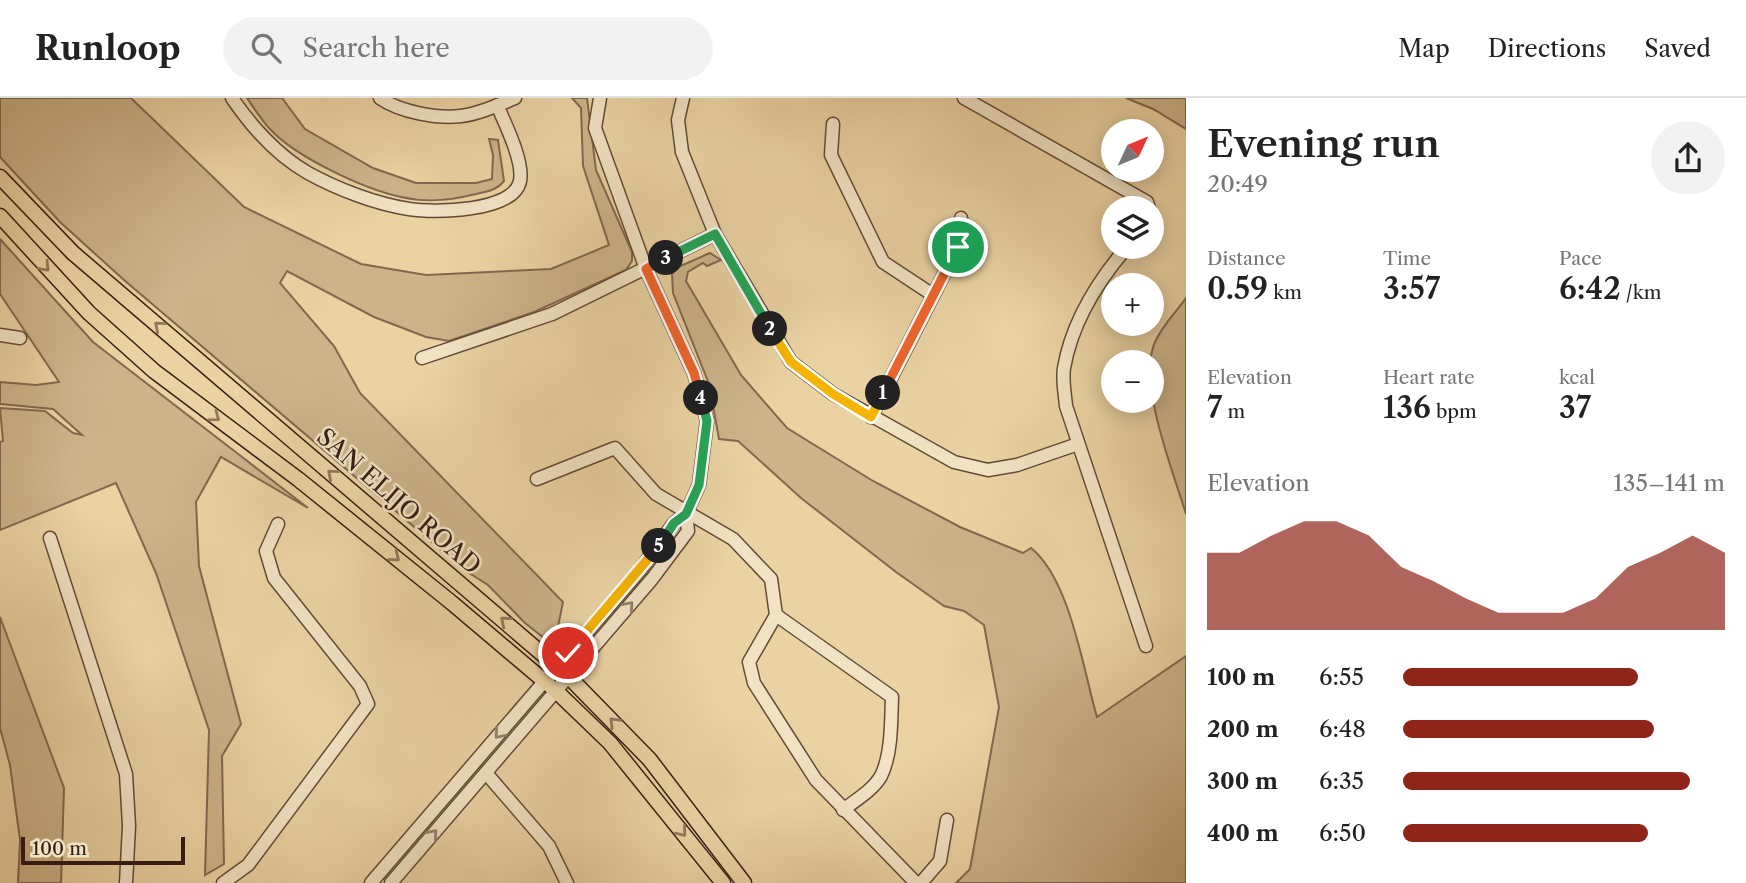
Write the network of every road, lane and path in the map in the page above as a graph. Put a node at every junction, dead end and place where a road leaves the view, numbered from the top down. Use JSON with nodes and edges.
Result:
{"nodes":[{"id":1,"x":232,"y":98,"type":"edge"},
{"id":2,"x":380,"y":98,"type":"edge"},
{"id":3,"x":514,"y":98,"type":"edge"},
{"id":4,"x":600,"y":98,"type":"edge"},
{"id":5,"x":683,"y":98,"type":"edge"},
{"id":6,"x":964,"y":98,"type":"edge"},
{"id":7,"x":497,"y":105,"type":"junction"},
{"id":8,"x":833,"y":124,"type":"dead end"},
{"id":9,"x":0,"y":177,"type":"edge"},
{"id":10,"x":1136,"y":196,"type":"edge"},
{"id":11,"x":0,"y":216,"type":"edge"},
{"id":12,"x":961,"y":218,"type":"dead end"},
{"id":13,"x":715,"y":234,"type":"junction"},
{"id":14,"x":1116,"y":259,"type":"edge"},
{"id":15,"x":646,"y":269,"type":"junction"},
{"id":16,"x":933,"y":295,"type":"junction"},
{"id":17,"x":0,"y":335,"type":"edge"},
{"id":18,"x":20,"y":338,"type":"dead end"},
{"id":19,"x":422,"y":358,"type":"dead end"},
{"id":20,"x":871,"y":417,"type":"junction"},
{"id":21,"x":1078,"y":444,"type":"junction"},
{"id":22,"x":537,"y":478,"type":"dead end"},
{"id":23,"x":686,"y":514,"type":"junction"},
{"id":24,"x":278,"y":524,"type":"dead end"},
{"id":25,"x":50,"y":538,"type":"dead end"},
{"id":26,"x":776,"y":615,"type":"junction"},
{"id":27,"x":1146,"y":646,"type":"dead end"},
{"id":28,"x":563,"y":671,"type":"junction"},
{"id":29,"x":544,"y":681,"type":"junction"},
{"id":30,"x":556,"y":691,"type":"junction"},
{"id":31,"x":486,"y":773,"type":"junction"},
{"id":32,"x":843,"y":810,"type":"junction"},
{"id":33,"x":947,"y":821,"type":"dead end"},
{"id":34,"x":126,"y":883,"type":"edge"},
{"id":35,"x":223,"y":883,"type":"edge"},
{"id":36,"x":371,"y":883,"type":"edge"},
{"id":37,"x":391,"y":883,"type":"edge"},
{"id":38,"x":567,"y":883,"type":"edge"},
{"id":39,"x":723,"y":883,"type":"edge"},
{"id":40,"x":744,"y":883,"type":"edge"},
{"id":41,"x":919,"y":883,"type":"edge"}],
"edges":[{"from":1,"to":7,"type":"street"},
{"from":2,"to":7,"type":"street"},
{"from":3,"to":7,"type":"street"},
{"from":4,"to":15,"type":"street"},
{"from":5,"to":13,"type":"street"},
{"from":6,"to":10,"type":"street"},
{"from":8,"to":16,"type":"street"},
{"from":28,"to":9,"type":"main road","name":"SAN ELIJO ROAD","one_way":true},
{"from":11,"to":29,"type":"main road","name":"SAN ELIJO ROAD","one_way":true},
{"from":12,"to":16,"type":"street"},
{"from":13,"to":15,"type":"street"},
{"from":13,"to":20,"type":"street"},
{"from":14,"to":21,"type":"street"},
{"from":15,"to":19,"type":"street"},
{"from":15,"to":23,"type":"street"},
{"from":16,"to":20,"type":"street"},
{"from":17,"to":18,"type":"street"},
{"from":20,"to":21,"type":"street"},
{"from":21,"to":27,"type":"street"},
{"from":22,"to":23,"type":"street"},
{"from":23,"to":26,"type":"street"},
{"from":23,"to":28,"type":"street"},
{"from":24,"to":35,"type":"street"},
{"from":25,"to":34,"type":"street"},
{"from":26,"to":32,"type":"street"},
{"from":26,"to":32,"type":"street"},
{"from":28,"to":29,"type":"street"},
{"from":28,"to":30,"type":"street"},
{"from":40,"to":28,"type":"main road","name":"SAN ELIJO ROAD","one_way":true},
{"from":29,"to":30,"type":"main road","name":"SAN ELIJO ROAD"},
{"from":29,"to":36,"type":"street","one_way":true},
{"from":30,"to":31,"type":"street"},
{"from":30,"to":39,"type":"main road","name":"SAN ELIJO ROAD","one_way":true},
{"from":37,"to":31,"type":"street","one_way":true},
{"from":31,"to":38,"type":"street"},
{"from":32,"to":41,"type":"street"},
{"from":33,"to":41,"type":"street"}]}
